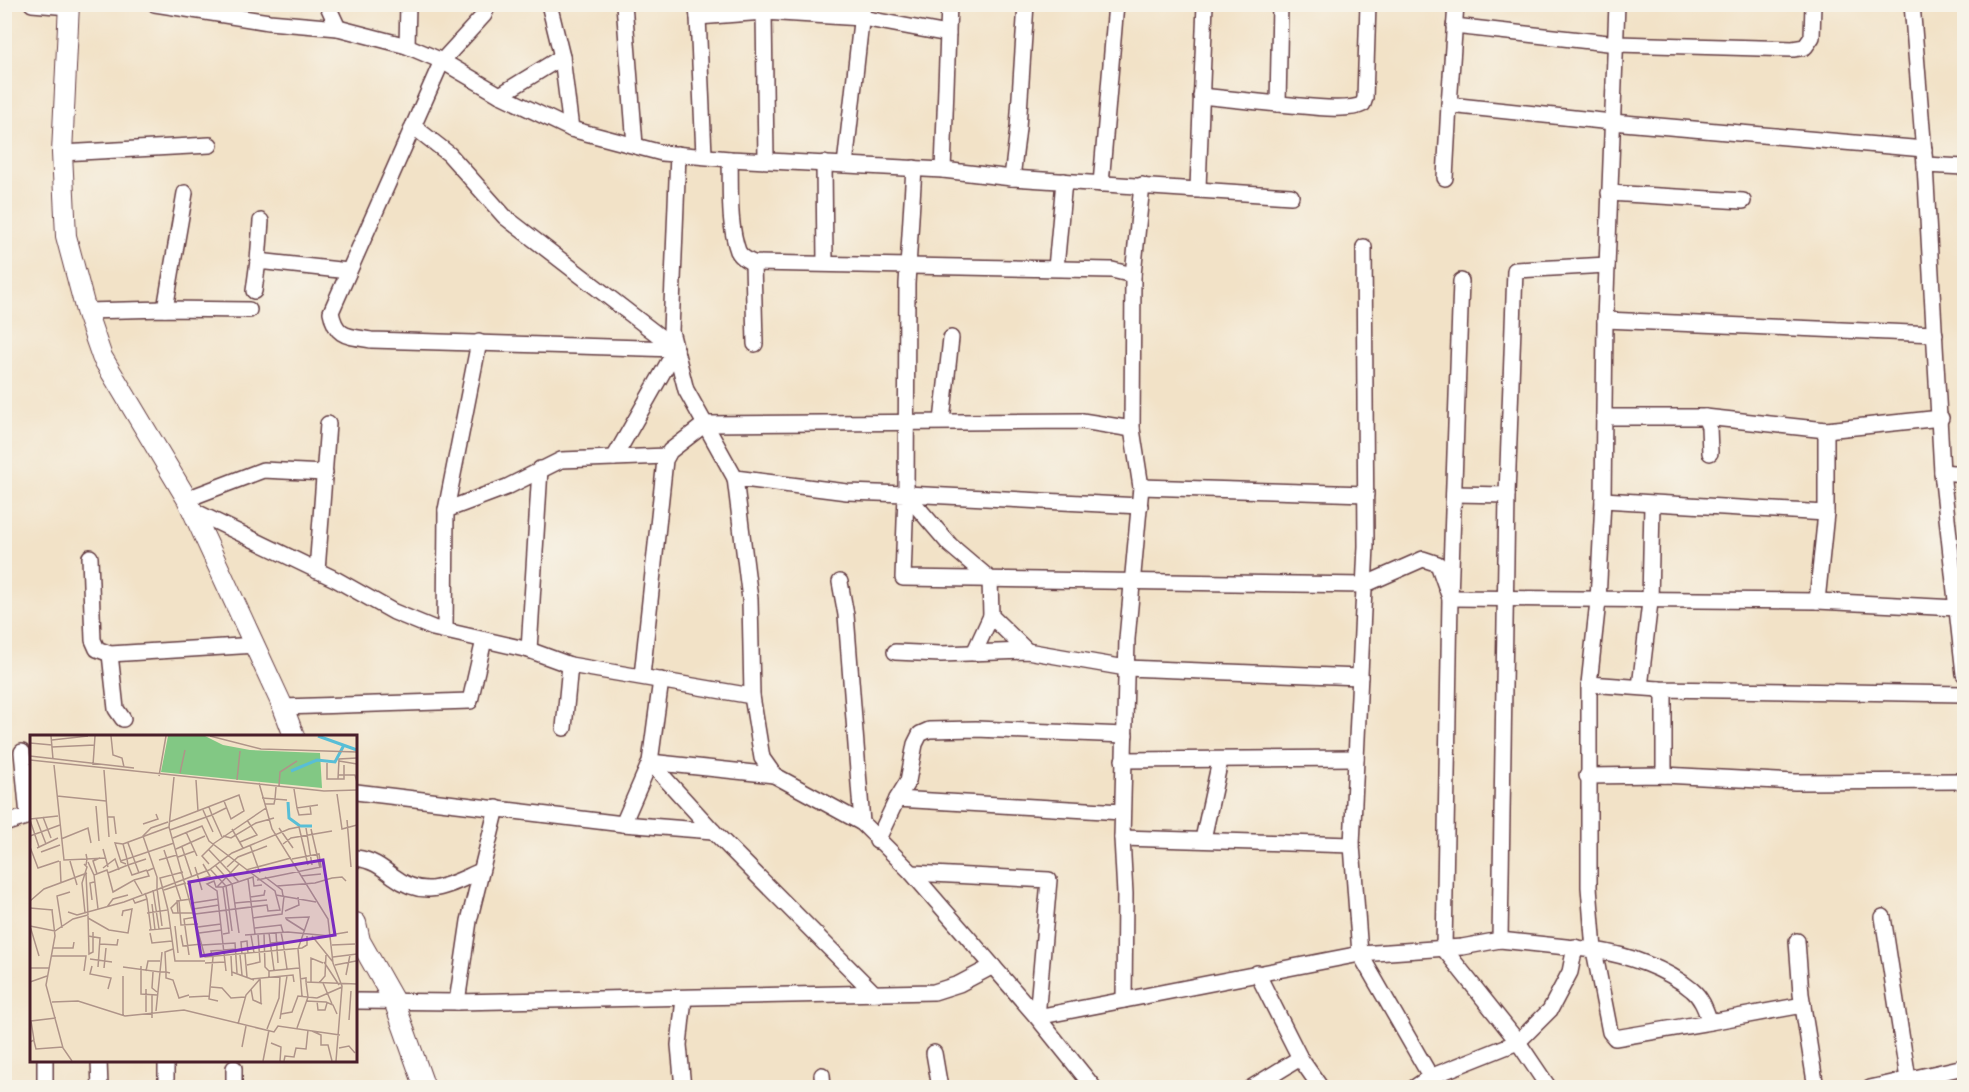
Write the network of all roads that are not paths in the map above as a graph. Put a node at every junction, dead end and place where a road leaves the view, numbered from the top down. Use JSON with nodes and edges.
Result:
{"nodes":[{"id":1,"x":32,"y":4,"type":"edge"},
{"id":2,"x":155,"y":4,"type":"edge"},
{"id":3,"x":327,"y":4,"type":"edge"},
{"id":4,"x":408,"y":4,"type":"edge"},
{"id":5,"x":488,"y":4,"type":"edge"},
{"id":6,"x":549,"y":4,"type":"edge"},
{"id":7,"x":624,"y":4,"type":"edge"},
{"id":8,"x":949,"y":4,"type":"edge"},
{"id":9,"x":1026,"y":4,"type":"edge"},
{"id":10,"x":1116,"y":4,"type":"edge"},
{"id":11,"x":1205,"y":4,"type":"edge"},
{"id":12,"x":1280,"y":4,"type":"edge"},
{"id":13,"x":1368,"y":4,"type":"edge"},
{"id":14,"x":1456,"y":4,"type":"edge"},
{"id":15,"x":1617,"y":4,"type":"edge"},
{"id":16,"x":1813,"y":4,"type":"edge"},
{"id":17,"x":1912,"y":4,"type":"edge"},
{"id":18,"x":69,"y":6,"type":"edge"},
{"id":19,"x":764,"y":8,"type":"edge"},
{"id":20,"x":697,"y":11,"type":"edge"},
{"id":21,"x":862,"y":11,"type":"edge"},
{"id":22,"x":1454,"y":26,"type":"junction"},
{"id":23,"x":338,"y":28,"type":"junction"},
{"id":24,"x":948,"y":34,"type":"junction"},
{"id":25,"x":1617,"y":44,"type":"junction"},
{"id":26,"x":407,"y":46,"type":"junction"},
{"id":27,"x":562,"y":57,"type":"junction"},
{"id":28,"x":442,"y":62,"type":"junction"},
{"id":29,"x":500,"y":95,"type":"junction"},
{"id":30,"x":1202,"y":96,"type":"junction"},
{"id":31,"x":1278,"y":104,"type":"junction"},
{"id":32,"x":1449,"y":105,"type":"junction"},
{"id":33,"x":1612,"y":122,"type":"junction"},
{"id":34,"x":413,"y":126,"type":"junction"},
{"id":35,"x":571,"y":129,"type":"junction"},
{"id":36,"x":210,"y":145,"type":"dead end"},
{"id":37,"x":635,"y":145,"type":"junction"},
{"id":38,"x":1924,"y":149,"type":"junction"},
{"id":39,"x":62,"y":153,"type":"junction"},
{"id":40,"x":678,"y":154,"type":"junction"},
{"id":41,"x":704,"y":155,"type":"junction"},
{"id":42,"x":730,"y":159,"type":"junction"},
{"id":43,"x":766,"y":159,"type":"junction"},
{"id":44,"x":824,"y":163,"type":"junction"},
{"id":45,"x":845,"y":165,"type":"junction"},
{"id":46,"x":1925,"y":165,"type":"junction"},
{"id":47,"x":1965,"y":167,"type":"edge"},
{"id":48,"x":914,"y":168,"type":"junction"},
{"id":49,"x":943,"y":170,"type":"junction"},
{"id":50,"x":1012,"y":178,"type":"junction"},
{"id":51,"x":1445,"y":178,"type":"dead end"},
{"id":52,"x":1064,"y":181,"type":"junction"},
{"id":53,"x":1101,"y":184,"type":"junction"},
{"id":54,"x":1142,"y":185,"type":"junction"},
{"id":55,"x":1198,"y":188,"type":"junction"},
{"id":56,"x":185,"y":193,"type":"dead end"},
{"id":57,"x":1609,"y":193,"type":"junction"},
{"id":58,"x":1291,"y":196,"type":"dead end"},
{"id":59,"x":1743,"y":201,"type":"dead end"},
{"id":60,"x":261,"y":221,"type":"dead end"},
{"id":61,"x":1364,"y":247,"type":"dead end"},
{"id":62,"x":258,"y":261,"type":"junction"},
{"id":63,"x":753,"y":263,"type":"junction"},
{"id":64,"x":825,"y":263,"type":"junction"},
{"id":65,"x":908,"y":264,"type":"junction"},
{"id":66,"x":1607,"y":265,"type":"junction"},
{"id":67,"x":1056,"y":268,"type":"junction"},
{"id":68,"x":348,"y":271,"type":"junction"},
{"id":69,"x":1133,"y":275,"type":"junction"},
{"id":70,"x":1461,"y":281,"type":"dead end"},
{"id":71,"x":254,"y":291,"type":"dead end"},
{"id":72,"x":165,"y":309,"type":"junction"},
{"id":73,"x":249,"y":310,"type":"dead end"},
{"id":74,"x":86,"y":311,"type":"junction"},
{"id":75,"x":1605,"y":320,"type":"junction"},
{"id":76,"x":1935,"y":334,"type":"junction"},
{"id":77,"x":951,"y":338,"type":"dead end"},
{"id":78,"x":479,"y":342,"type":"junction"},
{"id":79,"x":755,"y":344,"type":"dead end"},
{"id":80,"x":676,"y":349,"type":"junction"},
{"id":81,"x":1605,"y":417,"type":"junction"},
{"id":82,"x":1705,"y":417,"type":"junction"},
{"id":83,"x":1941,"y":418,"type":"junction"},
{"id":84,"x":906,"y":421,"type":"junction"},
{"id":85,"x":942,"y":421,"type":"junction"},
{"id":86,"x":328,"y":424,"type":"dead end"},
{"id":87,"x":705,"y":424,"type":"junction"},
{"id":88,"x":1132,"y":429,"type":"junction"},
{"id":89,"x":1826,"y":430,"type":"junction"},
{"id":90,"x":1710,"y":453,"type":"dead end"},
{"id":91,"x":667,"y":456,"type":"junction"},
{"id":92,"x":614,"y":458,"type":"junction"},
{"id":93,"x":540,"y":469,"type":"junction"},
{"id":94,"x":1942,"y":472,"type":"junction"},
{"id":95,"x":325,"y":473,"type":"junction"},
{"id":96,"x":1965,"y":474,"type":"edge"},
{"id":97,"x":735,"y":478,"type":"junction"},
{"id":98,"x":1141,"y":487,"type":"junction"},
{"id":99,"x":906,"y":494,"type":"junction"},
{"id":100,"x":1366,"y":494,"type":"junction"},
{"id":101,"x":1454,"y":494,"type":"junction"},
{"id":102,"x":1507,"y":495,"type":"junction"},
{"id":103,"x":1604,"y":500,"type":"junction"},
{"id":104,"x":1652,"y":504,"type":"junction"},
{"id":105,"x":189,"y":505,"type":"junction"},
{"id":106,"x":1140,"y":506,"type":"junction"},
{"id":107,"x":446,"y":510,"type":"junction"},
{"id":108,"x":1826,"y":513,"type":"junction"},
{"id":109,"x":90,"y":557,"type":"dead end"},
{"id":110,"x":1959,"y":564,"type":"edge"},
{"id":111,"x":317,"y":571,"type":"junction"},
{"id":112,"x":990,"y":579,"type":"junction"},
{"id":113,"x":1132,"y":581,"type":"junction"},
{"id":114,"x":840,"y":582,"type":"dead end"},
{"id":115,"x":1364,"y":585,"type":"junction"},
{"id":116,"x":1450,"y":598,"type":"junction"},
{"id":117,"x":1504,"y":598,"type":"junction"},
{"id":118,"x":1598,"y":601,"type":"junction"},
{"id":119,"x":1816,"y":601,"type":"junction"},
{"id":120,"x":1650,"y":602,"type":"junction"},
{"id":121,"x":1957,"y":609,"type":"junction"},
{"id":122,"x":992,"y":616,"type":"junction"},
{"id":123,"x":445,"y":629,"type":"junction"},
{"id":124,"x":1963,"y":637,"type":"edge"},
{"id":125,"x":484,"y":640,"type":"junction"},
{"id":126,"x":256,"y":645,"type":"junction"},
{"id":127,"x":529,"y":650,"type":"junction"},
{"id":128,"x":1027,"y":651,"type":"junction"},
{"id":129,"x":895,"y":652,"type":"dead end"},
{"id":130,"x":974,"y":653,"type":"junction"},
{"id":131,"x":110,"y":654,"type":"junction"},
{"id":132,"x":570,"y":665,"type":"junction"},
{"id":133,"x":1126,"y":668,"type":"junction"},
{"id":134,"x":1965,"y":674,"type":"edge"},
{"id":135,"x":642,"y":676,"type":"junction"},
{"id":136,"x":1360,"y":676,"type":"junction"},
{"id":137,"x":661,"y":680,"type":"junction"},
{"id":138,"x":1589,"y":684,"type":"junction"},
{"id":139,"x":1640,"y":687,"type":"junction"},
{"id":140,"x":1659,"y":689,"type":"junction"},
{"id":141,"x":1965,"y":694,"type":"edge"},
{"id":142,"x":752,"y":696,"type":"junction"},
{"id":143,"x":283,"y":706,"type":"junction"},
{"id":144,"x":123,"y":719,"type":"dead end"},
{"id":145,"x":564,"y":728,"type":"dead end"},
{"id":146,"x":294,"y":735,"type":"edge"},
{"id":147,"x":1125,"y":735,"type":"junction"},
{"id":148,"x":21,"y":752,"type":"dead end"},
{"id":149,"x":1356,"y":758,"type":"junction"},
{"id":150,"x":1123,"y":760,"type":"junction"},
{"id":151,"x":1220,"y":761,"type":"junction"},
{"id":152,"x":650,"y":762,"type":"junction"},
{"id":153,"x":774,"y":775,"type":"junction"},
{"id":154,"x":1664,"y":775,"type":"junction"},
{"id":155,"x":1587,"y":776,"type":"junction"},
{"id":156,"x":1965,"y":781,"type":"edge"},
{"id":157,"x":357,"y":792,"type":"edge"},
{"id":158,"x":897,"y":799,"type":"junction"},
{"id":159,"x":497,"y":808,"type":"junction"},
{"id":160,"x":1122,"y":812,"type":"junction"},
{"id":161,"x":30,"y":815,"type":"edge"},
{"id":162,"x":862,"y":823,"type":"junction"},
{"id":163,"x":4,"y":824,"type":"edge"},
{"id":164,"x":623,"y":824,"type":"junction"},
{"id":165,"x":713,"y":831,"type":"junction"},
{"id":166,"x":1122,"y":838,"type":"junction"},
{"id":167,"x":1203,"y":839,"type":"junction"},
{"id":168,"x":877,"y":841,"type":"junction"},
{"id":169,"x":1352,"y":845,"type":"junction"},
{"id":170,"x":357,"y":858,"type":"edge"},
{"id":171,"x":481,"y":871,"type":"junction"},
{"id":172,"x":912,"y":873,"type":"junction"},
{"id":173,"x":1883,"y":917,"type":"dead end"},
{"id":174,"x":357,"y":929,"type":"edge"},
{"id":175,"x":1500,"y":940,"type":"junction"},
{"id":176,"x":1797,"y":941,"type":"dead end"},
{"id":177,"x":1575,"y":947,"type":"junction"},
{"id":178,"x":1444,"y":949,"type":"junction"},
{"id":179,"x":1594,"y":950,"type":"junction"},
{"id":180,"x":1360,"y":954,"type":"junction"},
{"id":181,"x":993,"y":966,"type":"junction"},
{"id":182,"x":1257,"y":973,"type":"junction"},
{"id":183,"x":874,"y":993,"type":"junction"},
{"id":184,"x":684,"y":998,"type":"junction"},
{"id":185,"x":1124,"y":1000,"type":"junction"},
{"id":186,"x":357,"y":1001,"type":"edge"},
{"id":187,"x":394,"y":1001,"type":"junction"},
{"id":188,"x":457,"y":1002,"type":"junction"},
{"id":189,"x":1803,"y":1005,"type":"junction"},
{"id":190,"x":1037,"y":1017,"type":"junction"},
{"id":191,"x":1710,"y":1022,"type":"junction"},
{"id":192,"x":1518,"y":1042,"type":"junction"},
{"id":193,"x":934,"y":1053,"type":"dead end"},
{"id":194,"x":1300,"y":1058,"type":"junction"},
{"id":195,"x":45,"y":1062,"type":"edge"},
{"id":196,"x":99,"y":1062,"type":"edge"},
{"id":197,"x":166,"y":1062,"type":"edge"},
{"id":198,"x":1965,"y":1067,"type":"edge"},
{"id":199,"x":234,"y":1068,"type":"dead end"},
{"id":200,"x":1908,"y":1079,"type":"junction"},
{"id":201,"x":1433,"y":1082,"type":"edge"},
{"id":202,"x":45,"y":1088,"type":"edge"},
{"id":203,"x":100,"y":1088,"type":"edge"},
{"id":204,"x":166,"y":1088,"type":"edge"},
{"id":205,"x":234,"y":1088,"type":"edge"},
{"id":206,"x":425,"y":1088,"type":"edge"},
{"id":207,"x":683,"y":1088,"type":"edge"},
{"id":208,"x":940,"y":1088,"type":"edge"},
{"id":209,"x":1094,"y":1088,"type":"edge"},
{"id":210,"x":1251,"y":1088,"type":"edge"},
{"id":211,"x":1321,"y":1088,"type":"edge"},
{"id":212,"x":1414,"y":1088,"type":"edge"},
{"id":213,"x":1549,"y":1088,"type":"edge"},
{"id":214,"x":1816,"y":1088,"type":"edge"},
{"id":215,"x":1870,"y":1088,"type":"edge"}],
"edges":[{"from":1,"to":18,"type":"street"},
{"from":2,"to":23,"type":"street"},
{"from":3,"to":23,"type":"street"},
{"from":4,"to":26,"type":"street"},
{"from":5,"to":28,"type":"street"},
{"from":6,"to":27,"type":"street"},
{"from":7,"to":37,"type":"street"},
{"from":8,"to":24,"type":"street"},
{"from":9,"to":50,"type":"street"},
{"from":10,"to":53,"type":"street"},
{"from":11,"to":30,"type":"street"},
{"from":12,"to":31,"type":"street"},
{"from":13,"to":31,"type":"street"},
{"from":14,"to":22,"type":"street"},
{"from":15,"to":25,"type":"street"},
{"from":16,"to":25,"type":"street"},
{"from":17,"to":38,"type":"street"},
{"from":18,"to":39,"type":"street"},
{"from":19,"to":20,"type":"street"},
{"from":19,"to":21,"type":"street"},
{"from":19,"to":43,"type":"street"},
{"from":20,"to":41,"type":"street"},
{"from":21,"to":24,"type":"street"},
{"from":21,"to":45,"type":"street"},
{"from":22,"to":25,"type":"street"},
{"from":22,"to":32,"type":"street"},
{"from":23,"to":26,"type":"street"},
{"from":24,"to":49,"type":"street"},
{"from":25,"to":33,"type":"street"},
{"from":26,"to":28,"type":"street"},
{"from":27,"to":29,"type":"street"},
{"from":27,"to":35,"type":"street"},
{"from":28,"to":29,"type":"street"},
{"from":28,"to":34,"type":"street"},
{"from":29,"to":35,"type":"street"},
{"from":30,"to":31,"type":"street"},
{"from":30,"to":55,"type":"street"},
{"from":32,"to":33,"type":"street"},
{"from":32,"to":51,"type":"street"},
{"from":33,"to":38,"type":"street"},
{"from":33,"to":57,"type":"street"},
{"from":34,"to":68,"type":"street"},
{"from":34,"to":80,"type":"street"},
{"from":35,"to":37,"type":"street"},
{"from":36,"to":39,"type":"street"},
{"from":37,"to":40,"type":"street"},
{"from":38,"to":46,"type":"street"},
{"from":39,"to":74,"type":"street"},
{"from":40,"to":41,"type":"street"},
{"from":40,"to":80,"type":"street"},
{"from":41,"to":42,"type":"street"},
{"from":42,"to":43,"type":"street"},
{"from":42,"to":63,"type":"street"},
{"from":43,"to":44,"type":"street"},
{"from":44,"to":45,"type":"street"},
{"from":44,"to":64,"type":"street"},
{"from":45,"to":48,"type":"street"},
{"from":46,"to":47,"type":"street"},
{"from":46,"to":76,"type":"street"},
{"from":48,"to":49,"type":"street"},
{"from":48,"to":65,"type":"street"},
{"from":49,"to":50,"type":"street"},
{"from":50,"to":52,"type":"street"},
{"from":52,"to":53,"type":"street"},
{"from":52,"to":67,"type":"street"},
{"from":53,"to":54,"type":"street"},
{"from":54,"to":55,"type":"street"},
{"from":54,"to":69,"type":"street"},
{"from":55,"to":58,"type":"street"},
{"from":56,"to":72,"type":"street"},
{"from":57,"to":59,"type":"street"},
{"from":57,"to":66,"type":"street"},
{"from":60,"to":62,"type":"street"},
{"from":61,"to":100,"type":"street"},
{"from":62,"to":68,"type":"street"},
{"from":62,"to":71,"type":"street"},
{"from":63,"to":64,"type":"street"},
{"from":63,"to":79,"type":"street"},
{"from":64,"to":65,"type":"street"},
{"from":65,"to":67,"type":"street"},
{"from":65,"to":84,"type":"street"},
{"from":66,"to":75,"type":"street"},
{"from":66,"to":102,"type":"street"},
{"from":67,"to":69,"type":"street"},
{"from":68,"to":78,"type":"street"},
{"from":69,"to":88,"type":"street"},
{"from":70,"to":101,"type":"street"},
{"from":72,"to":73,"type":"street"},
{"from":72,"to":74,"type":"street"},
{"from":74,"to":105,"type":"street"},
{"from":75,"to":76,"type":"street"},
{"from":75,"to":81,"type":"street"},
{"from":76,"to":83,"type":"street"},
{"from":77,"to":85,"type":"street"},
{"from":78,"to":80,"type":"street"},
{"from":78,"to":107,"type":"street"},
{"from":80,"to":87,"type":"street"},
{"from":80,"to":92,"type":"street"},
{"from":81,"to":82,"type":"street"},
{"from":81,"to":103,"type":"street"},
{"from":82,"to":89,"type":"street"},
{"from":82,"to":90,"type":"street"},
{"from":83,"to":89,"type":"street"},
{"from":83,"to":94,"type":"street"},
{"from":84,"to":85,"type":"street"},
{"from":84,"to":87,"type":"street"},
{"from":84,"to":99,"type":"street"},
{"from":85,"to":88,"type":"street"},
{"from":86,"to":95,"type":"street"},
{"from":87,"to":91,"type":"street"},
{"from":87,"to":97,"type":"street"},
{"from":88,"to":98,"type":"street"},
{"from":89,"to":108,"type":"street"},
{"from":91,"to":92,"type":"street"},
{"from":91,"to":135,"type":"street"},
{"from":92,"to":93,"type":"street"},
{"from":93,"to":107,"type":"street"},
{"from":93,"to":127,"type":"street"},
{"from":94,"to":96,"type":"street"},
{"from":94,"to":110,"type":"street"},
{"from":95,"to":105,"type":"street"},
{"from":95,"to":111,"type":"street"},
{"from":97,"to":99,"type":"street"},
{"from":97,"to":142,"type":"street"},
{"from":98,"to":100,"type":"street"},
{"from":98,"to":106,"type":"street"},
{"from":99,"to":106,"type":"street"},
{"from":99,"to":112,"type":"street"},
{"from":99,"to":112,"type":"street"},
{"from":100,"to":115,"type":"street"},
{"from":101,"to":102,"type":"street"},
{"from":101,"to":116,"type":"street"},
{"from":102,"to":117,"type":"street"},
{"from":103,"to":104,"type":"street"},
{"from":103,"to":118,"type":"street"},
{"from":104,"to":108,"type":"street"},
{"from":104,"to":120,"type":"street"},
{"from":105,"to":111,"type":"street"},
{"from":105,"to":126,"type":"street"},
{"from":106,"to":113,"type":"street"},
{"from":107,"to":123,"type":"street"},
{"from":108,"to":119,"type":"street"},
{"from":109,"to":131,"type":"street"},
{"from":110,"to":121,"type":"street"},
{"from":111,"to":123,"type":"street"},
{"from":112,"to":113,"type":"street"},
{"from":112,"to":122,"type":"street"},
{"from":113,"to":115,"type":"street"},
{"from":113,"to":133,"type":"street"},
{"from":114,"to":162,"type":"street"},
{"from":115,"to":116,"type":"street"},
{"from":115,"to":136,"type":"street"},
{"from":116,"to":117,"type":"street"},
{"from":116,"to":178,"type":"street"},
{"from":117,"to":118,"type":"street"},
{"from":117,"to":175,"type":"street"},
{"from":118,"to":120,"type":"street"},
{"from":118,"to":138,"type":"street"},
{"from":119,"to":120,"type":"street"},
{"from":119,"to":121,"type":"street"},
{"from":120,"to":139,"type":"street"},
{"from":121,"to":124,"type":"street"},
{"from":122,"to":128,"type":"street"},
{"from":122,"to":130,"type":"street"},
{"from":123,"to":125,"type":"street"},
{"from":124,"to":134,"type":"street"},
{"from":125,"to":127,"type":"street"},
{"from":125,"to":143,"type":"street"},
{"from":126,"to":131,"type":"street"},
{"from":126,"to":143,"type":"street"},
{"from":127,"to":132,"type":"street"},
{"from":128,"to":130,"type":"street"},
{"from":128,"to":133,"type":"street"},
{"from":129,"to":130,"type":"street"},
{"from":131,"to":144,"type":"street"},
{"from":132,"to":135,"type":"street"},
{"from":132,"to":145,"type":"street"},
{"from":133,"to":136,"type":"street"},
{"from":133,"to":147,"type":"street"},
{"from":135,"to":137,"type":"street"},
{"from":136,"to":149,"type":"street"},
{"from":137,"to":142,"type":"street"},
{"from":137,"to":152,"type":"street"},
{"from":138,"to":139,"type":"street"},
{"from":138,"to":155,"type":"street"},
{"from":139,"to":140,"type":"street"},
{"from":140,"to":141,"type":"street"},
{"from":140,"to":154,"type":"street"},
{"from":142,"to":153,"type":"street"},
{"from":143,"to":146,"type":"street"},
{"from":147,"to":150,"type":"street"},
{"from":147,"to":158,"type":"street"},
{"from":148,"to":161,"type":"street"},
{"from":149,"to":151,"type":"street"},
{"from":149,"to":169,"type":"street"},
{"from":150,"to":151,"type":"street"},
{"from":150,"to":160,"type":"street"},
{"from":151,"to":167,"type":"street"},
{"from":152,"to":153,"type":"street"},
{"from":152,"to":164,"type":"street"},
{"from":152,"to":165,"type":"street"},
{"from":153,"to":162,"type":"street"},
{"from":154,"to":155,"type":"street"},
{"from":154,"to":156,"type":"street"},
{"from":155,"to":179,"type":"street"},
{"from":157,"to":159,"type":"street"},
{"from":158,"to":160,"type":"street"},
{"from":158,"to":168,"type":"street"},
{"from":159,"to":164,"type":"street"},
{"from":159,"to":171,"type":"street"},
{"from":160,"to":166,"type":"street"},
{"from":161,"to":163,"type":"street"},
{"from":162,"to":168,"type":"street"},
{"from":164,"to":165,"type":"street"},
{"from":165,"to":183,"type":"street"},
{"from":166,"to":167,"type":"street"},
{"from":166,"to":185,"type":"street"},
{"from":167,"to":169,"type":"street"},
{"from":168,"to":172,"type":"street"},
{"from":169,"to":180,"type":"street"},
{"from":170,"to":171,"type":"street"},
{"from":171,"to":188,"type":"street"},
{"from":172,"to":181,"type":"street"},
{"from":172,"to":190,"type":"street"},
{"from":173,"to":200,"type":"street"},
{"from":174,"to":187,"type":"street"},
{"from":175,"to":177,"type":"street"},
{"from":175,"to":178,"type":"street"},
{"from":176,"to":189,"type":"street"},
{"from":177,"to":179,"type":"street"},
{"from":177,"to":192,"type":"street"},
{"from":178,"to":180,"type":"street"},
{"from":178,"to":192,"type":"street"},
{"from":179,"to":191,"type":"street"},
{"from":179,"to":191,"type":"street"},
{"from":180,"to":182,"type":"street"},
{"from":180,"to":201,"type":"street"},
{"from":181,"to":183,"type":"street"},
{"from":181,"to":190,"type":"street"},
{"from":182,"to":185,"type":"street"},
{"from":182,"to":194,"type":"street"},
{"from":183,"to":184,"type":"street"},
{"from":184,"to":188,"type":"street"},
{"from":184,"to":207,"type":"street"},
{"from":185,"to":190,"type":"street"},
{"from":186,"to":187,"type":"street"},
{"from":187,"to":188,"type":"street"},
{"from":187,"to":206,"type":"street"},
{"from":189,"to":191,"type":"street"},
{"from":189,"to":214,"type":"street"},
{"from":190,"to":209,"type":"street"},
{"from":192,"to":201,"type":"street"},
{"from":192,"to":213,"type":"street"},
{"from":193,"to":208,"type":"street"},
{"from":194,"to":210,"type":"street"},
{"from":194,"to":211,"type":"street"},
{"from":195,"to":202,"type":"street"},
{"from":196,"to":203,"type":"street"},
{"from":197,"to":204,"type":"street"},
{"from":198,"to":200,"type":"street"},
{"from":199,"to":205,"type":"street"},
{"from":200,"to":215,"type":"street"},
{"from":201,"to":212,"type":"street"}]}
